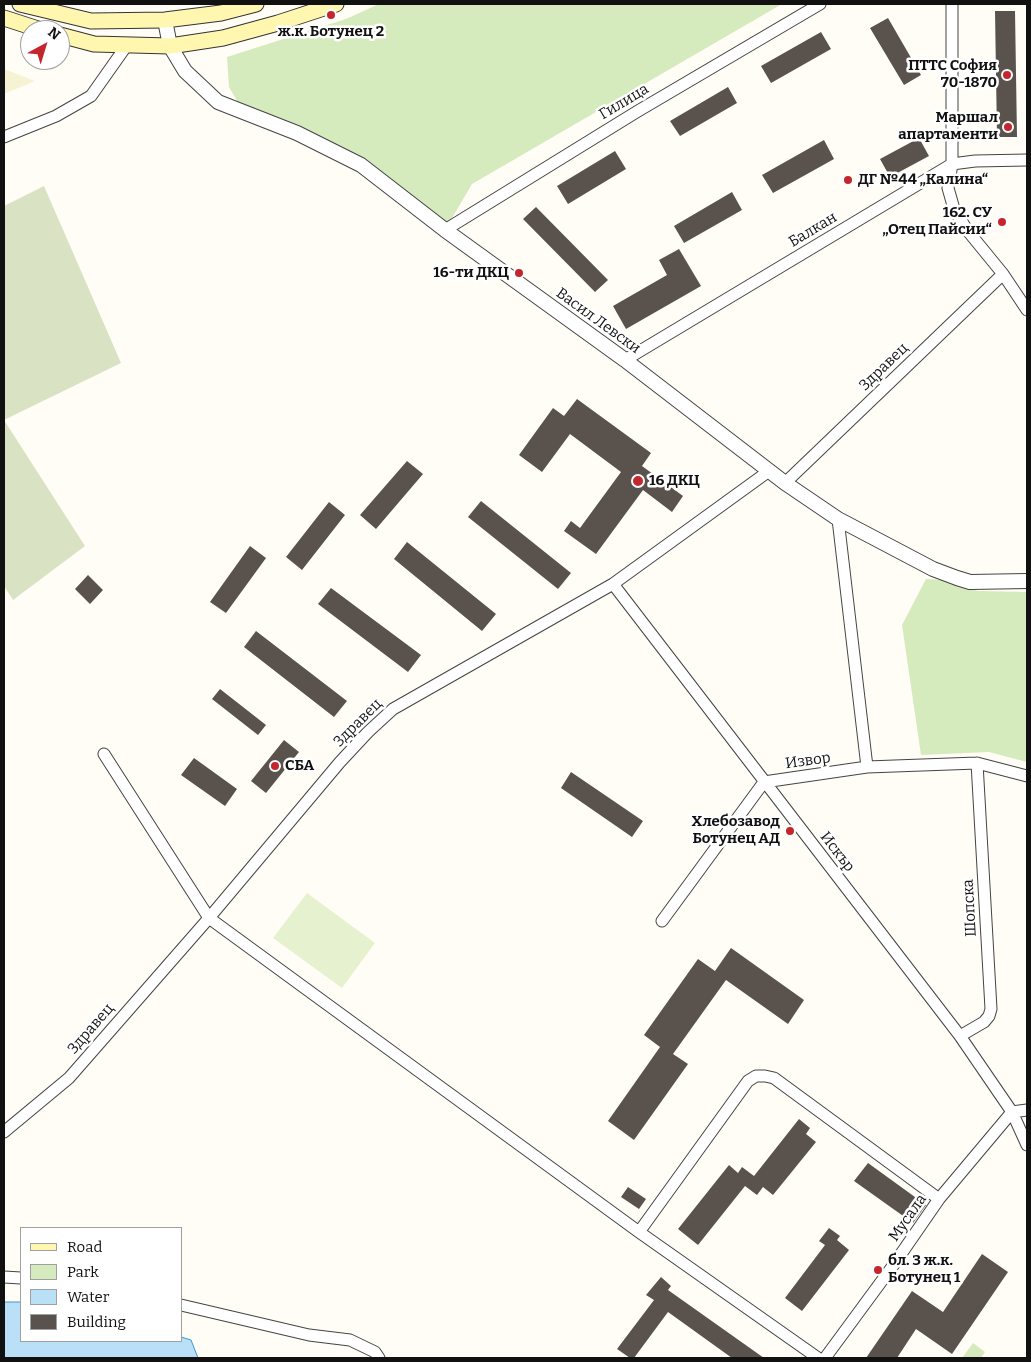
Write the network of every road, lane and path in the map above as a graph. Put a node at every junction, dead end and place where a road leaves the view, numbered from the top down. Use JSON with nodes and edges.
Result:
{"nodes":[{"id":1,"x":20,"y":4,"type":"edge"},
{"id":2,"x":256,"y":4,"type":"edge"},
{"id":3,"x":336,"y":4,"type":"edge"},
{"id":4,"x":820,"y":4,"type":"edge"},
{"id":5,"x":952,"y":4,"type":"edge"},
{"id":6,"x":4,"y":18,"type":"edge"},
{"id":7,"x":165,"y":20,"type":"junction"},
{"id":8,"x":20,"y":23,"type":"edge"},
{"id":9,"x":70,"y":38,"type":"edge"},
{"id":10,"x":127,"y":45,"type":"junction"},
{"id":11,"x":170,"y":46,"type":"junction"},
{"id":12,"x":4,"y":137,"type":"edge"},
{"id":13,"x":1027,"y":160,"type":"edge"},
{"id":14,"x":952,"y":164,"type":"junction"},
{"id":15,"x":445,"y":230,"type":"junction"},
{"id":16,"x":1003,"y":274,"type":"junction"},
{"id":17,"x":1027,"y":310,"type":"edge"},
{"id":18,"x":625,"y":360,"type":"junction"},
{"id":19,"x":769,"y":471,"type":"junction"},
{"id":20,"x":785,"y":483,"type":"junction"},
{"id":21,"x":838,"y":519,"type":"junction"},
{"id":22,"x":1027,"y":581,"type":"edge"},
{"id":23,"x":613,"y":584,"type":"junction"},
{"id":24,"x":104,"y":754,"type":"dead end"},
{"id":25,"x":977,"y":763,"type":"junction"},
{"id":26,"x":867,"y":767,"type":"junction"},
{"id":27,"x":1027,"y":776,"type":"edge"},
{"id":28,"x":764,"y":782,"type":"junction"},
{"id":29,"x":209,"y":918,"type":"junction"},
{"id":30,"x":662,"y":921,"type":"dead end"},
{"id":31,"x":960,"y":1036,"type":"junction"},
{"id":32,"x":1027,"y":1110,"type":"edge"},
{"id":33,"x":1012,"y":1112,"type":"junction"},
{"id":34,"x":4,"y":1132,"type":"edge"},
{"id":35,"x":1027,"y":1145,"type":"edge"},
{"id":36,"x":940,"y":1199,"type":"junction"},
{"id":37,"x":639,"y":1232,"type":"junction"},
{"id":38,"x":4,"y":1277,"type":"edge"},
{"id":39,"x":20,"y":1278,"type":"edge"},
{"id":40,"x":182,"y":1305,"type":"edge"},
{"id":41,"x":379,"y":1358,"type":"edge"},
{"id":42,"x":818,"y":1358,"type":"edge"},
{"id":43,"x":825,"y":1358,"type":"edge"}],
"edges":[{"from":1,"to":7,"type":"main road"},
{"from":2,"to":7,"type":"main road"},
{"from":3,"to":11,"type":"main road"},
{"from":4,"to":15,"type":"street","name":"Гилица"},
{"from":5,"to":14,"type":"street"},
{"from":6,"to":8,"type":"main road"},
{"from":7,"to":11,"type":"street"},
{"from":9,"to":10,"type":"main road"},
{"from":10,"to":11,"type":"main road"},
{"from":10,"to":12,"type":"street"},
{"from":11,"to":15,"type":"street","name":"Васил Левски"},
{"from":13,"to":14,"type":"street","name":"Балкан"},
{"from":14,"to":16,"type":"street"},
{"from":14,"to":18,"type":"street","name":"Балкан"},
{"from":15,"to":18,"type":"street","name":"Васил Левски"},
{"from":16,"to":17,"type":"street"},
{"from":16,"to":20,"type":"street","name":"Здравец"},
{"from":18,"to":19,"type":"street","name":"Васил Левски"},
{"from":19,"to":20,"type":"street","name":"Васил Левски"},
{"from":19,"to":23,"type":"street","name":"Здравец"},
{"from":20,"to":21,"type":"street","name":"Васил Левски"},
{"from":21,"to":22,"type":"street","name":"Васил Левски"},
{"from":21,"to":26,"type":"street"},
{"from":23,"to":28,"type":"street","name":"Искър"},
{"from":23,"to":29,"type":"street","name":"Здравец"},
{"from":24,"to":29,"type":"street"},
{"from":25,"to":26,"type":"street","name":"Извор"},
{"from":25,"to":27,"type":"street","name":"Извор"},
{"from":25,"to":31,"type":"street","name":"Шопска"},
{"from":26,"to":28,"type":"street","name":"Извор"},
{"from":28,"to":30,"type":"street"},
{"from":28,"to":31,"type":"street","name":"Искър"},
{"from":29,"to":34,"type":"street","name":"Здравец"},
{"from":29,"to":37,"type":"street"},
{"from":31,"to":33,"type":"street","name":"Искър"},
{"from":32,"to":33,"type":"street"},
{"from":33,"to":35,"type":"street","name":"Искър"},
{"from":33,"to":36,"type":"street","name":"Мусала"},
{"from":36,"to":37,"type":"street"},
{"from":36,"to":43,"type":"street","name":"Мусала"},
{"from":37,"to":42,"type":"street"},
{"from":38,"to":39,"type":"street"},
{"from":40,"to":41,"type":"street"}]}
